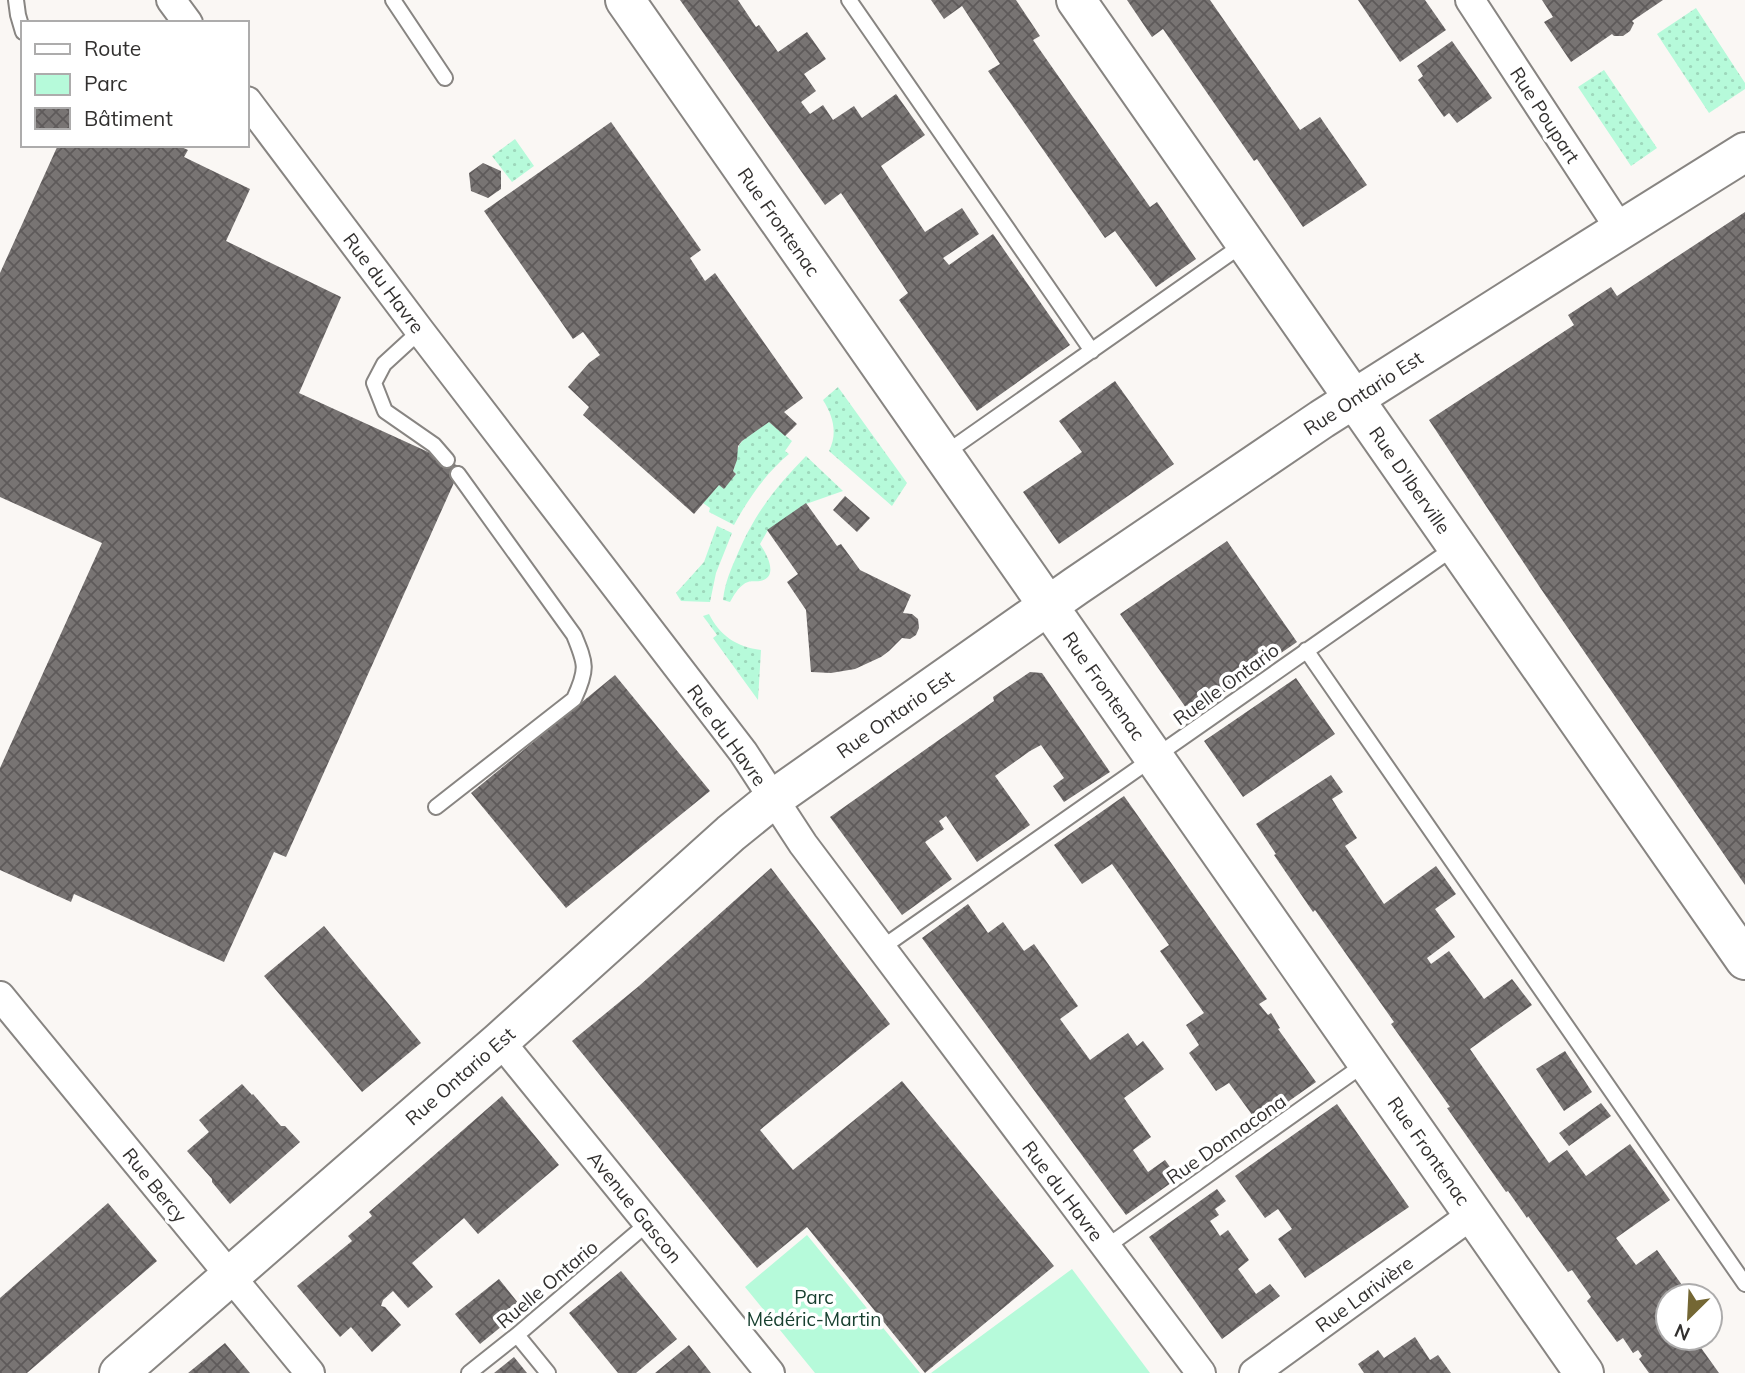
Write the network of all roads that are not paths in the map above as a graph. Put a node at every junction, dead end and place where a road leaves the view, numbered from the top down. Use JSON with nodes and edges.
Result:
{"nodes":[{"id":1,"x":16,"y":0,"type":"edge"},
{"id":2,"x":171,"y":0,"type":"edge"},
{"id":3,"x":393,"y":0,"type":"edge"},
{"id":4,"x":625,"y":0,"type":"edge"},
{"id":5,"x":849,"y":0,"type":"edge"},
{"id":6,"x":1076,"y":0,"type":"edge"},
{"id":7,"x":1470,"y":0,"type":"edge"},
{"id":8,"x":187,"y":21,"type":"edge"},
{"id":9,"x":21,"y":25,"type":"edge"},
{"id":10,"x":445,"y":78,"type":"dead end"},
{"id":11,"x":248,"y":102,"type":"edge"},
{"id":12,"x":1745,"y":152,"type":"edge"},
{"id":13,"x":1620,"y":229,"type":"junction"},
{"id":14,"x":1245,"y":243,"type":"junction"},
{"id":15,"x":420,"y":331,"type":"junction"},
{"id":16,"x":1092,"y":351,"type":"junction"},
{"id":17,"x":1354,"y":398,"type":"junction"},
{"id":18,"x":943,"y":455,"type":"junction"},
{"id":19,"x":447,"y":460,"type":"dead end"},
{"id":20,"x":458,"y":474,"type":"dead end"},
{"id":21,"x":1456,"y":546,"type":"junction"},
{"id":22,"x":1048,"y":606,"type":"junction"},
{"id":23,"x":1306,"y":650,"type":"junction"},
{"id":24,"x":1154,"y":758,"type":"junction"},
{"id":25,"x":773,"y":799,"type":"junction"},
{"id":26,"x":436,"y":807,"type":"dead end"},
{"id":27,"x":880,"y":949,"type":"junction"},
{"id":28,"x":1745,"y":960,"type":"edge"},
{"id":29,"x":0,"y":996,"type":"edge"},
{"id":30,"x":500,"y":1041,"type":"junction"},
{"id":31,"x":1367,"y":1063,"type":"junction"},
{"id":32,"x":1473,"y":1214,"type":"junction"},
{"id":33,"x":648,"y":1223,"type":"junction"},
{"id":34,"x":1106,"y":1247,"type":"junction"},
{"id":35,"x":231,"y":1276,"type":"junction"},
{"id":36,"x":1745,"y":1284,"type":"edge"},
{"id":37,"x":517,"y":1335,"type":"junction"},
{"id":38,"x":1579,"y":1371,"type":"edge"},
{"id":39,"x":119,"y":1373,"type":"edge"},
{"id":40,"x":310,"y":1373,"type":"edge"},
{"id":41,"x":469,"y":1373,"type":"edge"},
{"id":42,"x":548,"y":1373,"type":"edge"},
{"id":43,"x":771,"y":1373,"type":"edge"},
{"id":44,"x":1201,"y":1373,"type":"edge"},
{"id":45,"x":1254,"y":1373,"type":"edge"}],
"edges":[{"from":1,"to":9,"type":"lane"},
{"from":2,"to":8,"type":"street"},
{"from":3,"to":10,"type":"lane"},
{"from":4,"to":18,"type":"main road","name":"Rue Frontenac"},
{"from":5,"to":16,"type":"lane"},
{"from":6,"to":14,"type":"main road","name":"Rue D'Iberville"},
{"from":7,"to":13,"type":"street","name":"Rue Poupart"},
{"from":11,"to":15,"type":"street","name":"Rue du Havre"},
{"from":12,"to":13,"type":"main road","name":"Rue Ontario Est"},
{"from":13,"to":17,"type":"main road","name":"Rue Ontario Est"},
{"from":14,"to":16,"type":"lane"},
{"from":14,"to":17,"type":"main road","name":"Rue D'Iberville"},
{"from":15,"to":19,"type":"lane"},
{"from":15,"to":25,"type":"street","name":"Rue du Havre"},
{"from":16,"to":18,"type":"lane"},
{"from":17,"to":21,"type":"main road","name":"Rue D'Iberville"},
{"from":17,"to":22,"type":"main road","name":"Rue Ontario Est"},
{"from":18,"to":22,"type":"main road","name":"Rue Frontenac"},
{"from":20,"to":26,"type":"lane"},
{"from":21,"to":23,"type":"lane","name":"Ruelle Ontario"},
{"from":21,"to":28,"type":"main road","name":"Rue D'Iberville"},
{"from":22,"to":24,"type":"main road","name":"Rue Frontenac"},
{"from":22,"to":25,"type":"main road","name":"Rue Ontario Est"},
{"from":23,"to":24,"type":"lane","name":"Ruelle Ontario"},
{"from":23,"to":36,"type":"lane"},
{"from":24,"to":27,"type":"lane","name":"Ruelle Ontario"},
{"from":24,"to":31,"type":"main road","name":"Rue Frontenac"},
{"from":25,"to":27,"type":"street","name":"Rue du Havre"},
{"from":25,"to":30,"type":"main road","name":"Rue Ontario Est"},
{"from":27,"to":34,"type":"street","name":"Rue du Havre"},
{"from":29,"to":35,"type":"street","name":"Rue Bercy"},
{"from":30,"to":33,"type":"street","name":"Avenue Gascon"},
{"from":30,"to":35,"type":"main road","name":"Rue Ontario Est"},
{"from":31,"to":32,"type":"main road","name":"Rue Frontenac"},
{"from":31,"to":34,"type":"lane","name":"Rue Donnacona"},
{"from":32,"to":38,"type":"main road","name":"Rue Frontenac"},
{"from":32,"to":45,"type":"street","name":"Rue Larivière"},
{"from":33,"to":37,"type":"lane","name":"Ruelle Ontario"},
{"from":33,"to":43,"type":"street","name":"Avenue Gascon"},
{"from":34,"to":44,"type":"street","name":"Rue du Havre"},
{"from":35,"to":39,"type":"main road","name":"Rue Ontario Est"},
{"from":35,"to":40,"type":"street","name":"Rue Bercy"},
{"from":37,"to":41,"type":"lane","name":"Ruelle Ontario"},
{"from":37,"to":42,"type":"lane"}]}
